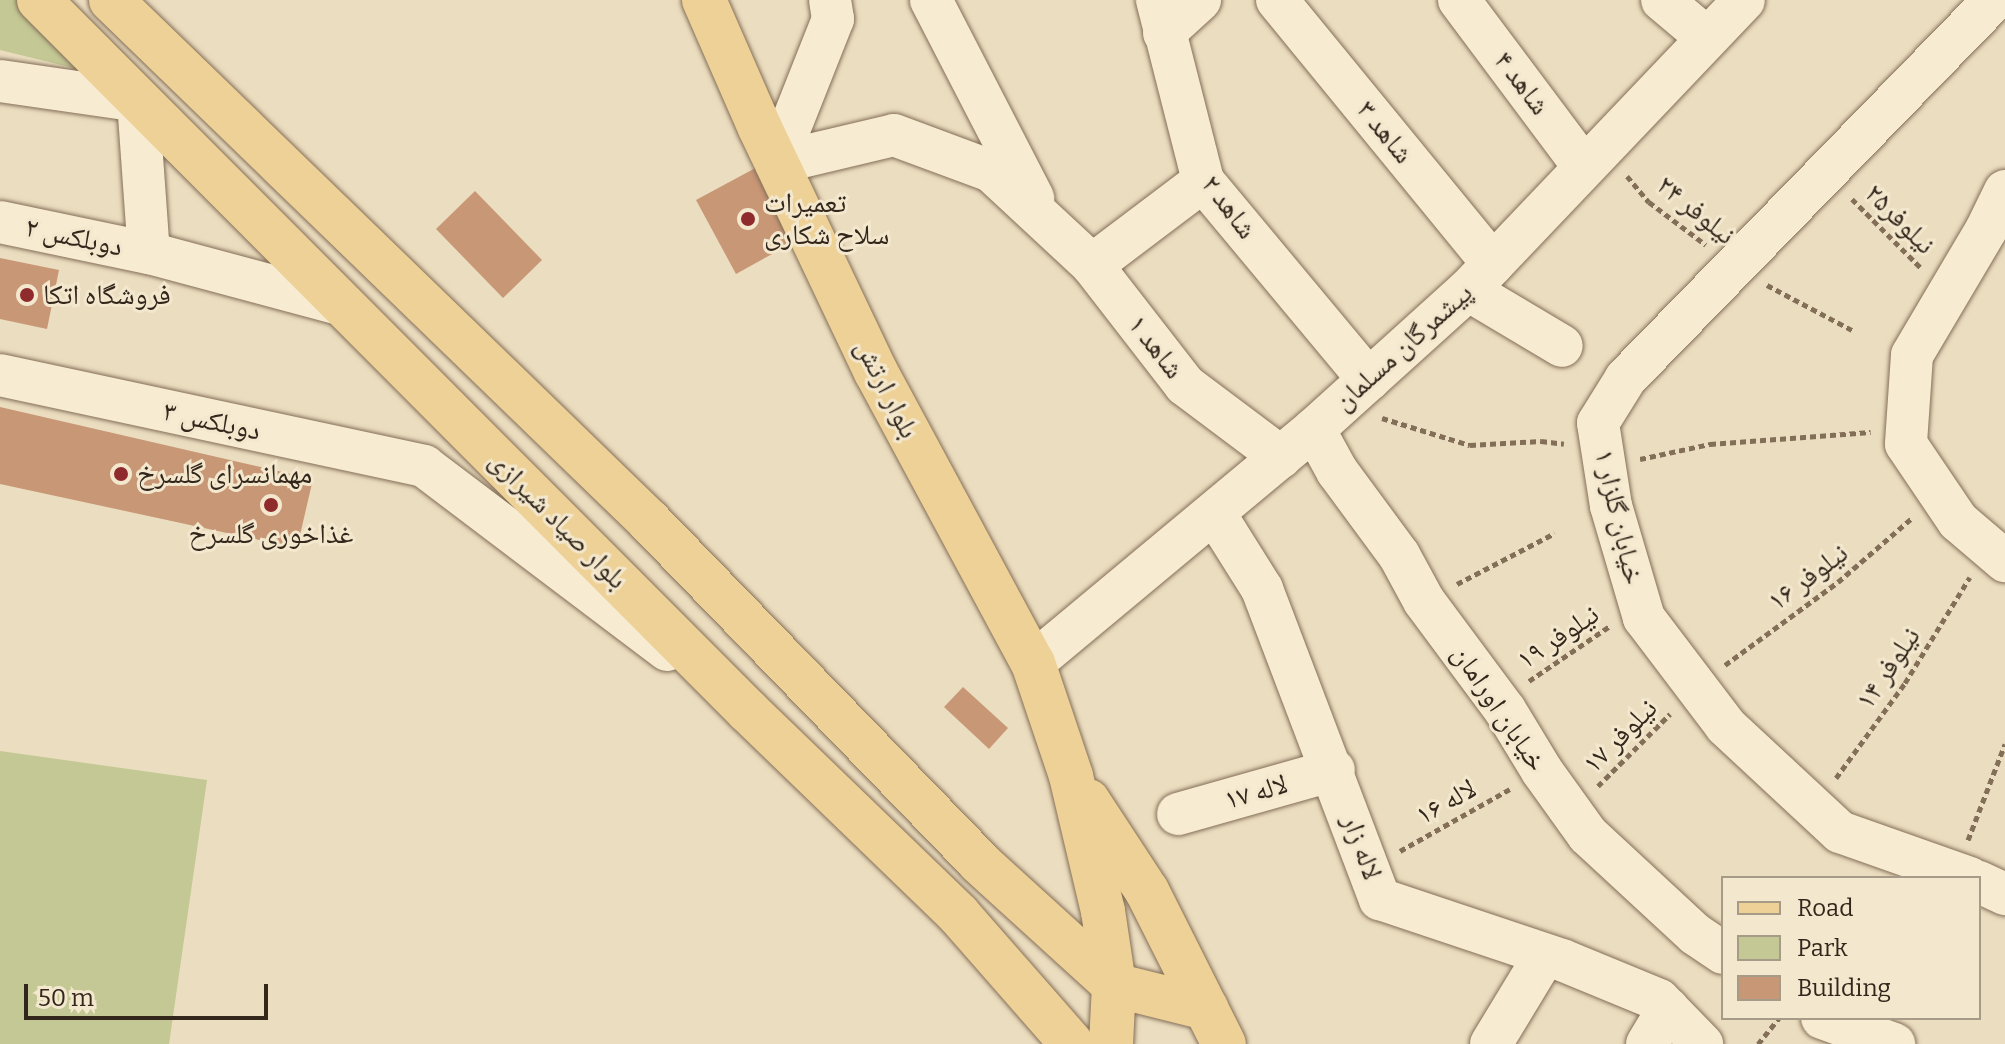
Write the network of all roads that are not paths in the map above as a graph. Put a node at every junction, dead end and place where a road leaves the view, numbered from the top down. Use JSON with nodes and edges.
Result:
{"nodes":[{"id":1,"x":39,"y":0,"type":"edge"},
{"id":2,"x":111,"y":0,"type":"edge"},
{"id":3,"x":704,"y":0,"type":"edge"},
{"id":4,"x":830,"y":0,"type":"edge"},
{"id":5,"x":931,"y":0,"type":"edge"},
{"id":6,"x":1200,"y":0,"type":"edge"},
{"id":7,"x":1277,"y":0,"type":"edge"},
{"id":8,"x":1459,"y":0,"type":"edge"},
{"id":9,"x":1662,"y":0,"type":"edge"},
{"id":10,"x":1744,"y":0,"type":"edge"},
{"id":11,"x":1994,"y":0,"type":"edge"},
{"id":12,"x":1160,"y":16,"type":"edge"},
{"id":13,"x":1706,"y":37,"type":"junction"},
{"id":14,"x":178,"y":65,"type":"junction"},
{"id":15,"x":0,"y":81,"type":"edge"},
{"id":16,"x":138,"y":101,"type":"junction"},
{"id":17,"x":1594,"y":157,"type":"junction"},
{"id":18,"x":776,"y":163,"type":"junction"},
{"id":19,"x":1203,"y":181,"type":"junction"},
{"id":20,"x":2005,"y":191,"type":"edge"},
{"id":21,"x":0,"y":222,"type":"edge"},
{"id":22,"x":1046,"y":222,"type":"junction"},
{"id":23,"x":149,"y":253,"type":"junction"},
{"id":24,"x":1092,"y":265,"type":"junction"},
{"id":25,"x":390,"y":268,"type":"junction"},
{"id":26,"x":1480,"y":277,"type":"junction"},
{"id":27,"x":343,"y":305,"type":"junction"},
{"id":28,"x":1562,"y":346,"type":"dead end"},
{"id":29,"x":0,"y":375,"type":"edge"},
{"id":30,"x":1369,"y":380,"type":"junction"},
{"id":31,"x":1314,"y":429,"type":"junction"},
{"id":32,"x":565,"y":438,"type":"junction"},
{"id":33,"x":1281,"y":457,"type":"junction"},
{"id":34,"x":524,"y":487,"type":"junction"},
{"id":35,"x":1215,"y":514,"type":"junction"},
{"id":36,"x":491,"y":517,"type":"junction"},
{"id":37,"x":1997,"y":554,"type":"edge"},
{"id":38,"x":1033,"y":663,"type":"junction"},
{"id":39,"x":789,"y":668,"type":"junction"},
{"id":40,"x":748,"y":711,"type":"junction"},
{"id":41,"x":1334,"y":770,"type":"junction"},
{"id":42,"x":1071,"y":776,"type":"junction"},
{"id":43,"x":1178,"y":814,"type":"dead end"},
{"id":44,"x":1962,"y":876,"type":"edge"},
{"id":45,"x":1981,"y":884,"type":"edge"},
{"id":46,"x":2005,"y":894,"type":"edge"},
{"id":47,"x":1721,"y":952,"type":"edge"},
{"id":48,"x":1545,"y":955,"type":"junction"},
{"id":49,"x":1114,"y":985,"type":"junction"},
{"id":50,"x":1828,"y":1020,"type":"edge"},
{"id":51,"x":1215,"y":1026,"type":"edge"},
{"id":52,"x":1658,"y":1027,"type":"edge"},
{"id":53,"x":1072,"y":1044,"type":"edge"},
{"id":54,"x":1111,"y":1044,"type":"edge"},
{"id":55,"x":1491,"y":1044,"type":"edge"},
{"id":56,"x":1702,"y":1044,"type":"edge"},
{"id":57,"x":1894,"y":1044,"type":"edge"}],
"edges":[{"from":1,"to":16,"type":"main road","name":"بلوار صیاد شیرازی"},
{"from":2,"to":14,"type":"main road"},
{"from":3,"to":18,"type":"main road","name":"بلوار ارتش"},
{"from":4,"to":18,"type":"street"},
{"from":5,"to":22,"type":"street","name":"شاهد ۱"},
{"from":6,"to":12,"type":"street"},
{"from":7,"to":26,"type":"street","name":"شاهد ۳"},
{"from":8,"to":17,"type":"street","name":"شاهد ۴"},
{"from":9,"to":13,"type":"street"},
{"from":10,"to":13,"type":"street","name":"پیشمرگان مسلمان"},
{"from":11,"to":44,"type":"street","name":"خیابان گلزار ۱"},
{"from":12,"to":19,"type":"street","name":"شاهد ۲"},
{"from":13,"to":17,"type":"street","name":"پیشمرگان مسلمان"},
{"from":14,"to":16,"type":"main road"},
{"from":14,"to":25,"type":"main road"},
{"from":15,"to":16,"type":"street"},
{"from":16,"to":23,"type":"street"},
{"from":16,"to":27,"type":"main road","name":"بلوار صیاد شیرازی"},
{"from":17,"to":26,"type":"street","name":"پیشمرگان مسلمان"},
{"from":18,"to":22,"type":"street","name":"شاهد ۱"},
{"from":18,"to":38,"type":"main road","name":"بلوار ارتش"},
{"from":19,"to":24,"type":"street"},
{"from":19,"to":30,"type":"street","name":"شاهد ۲"},
{"from":20,"to":37,"type":"street"},
{"from":21,"to":23,"type":"street","name":"دوبلکس ۲"},
{"from":22,"to":24,"type":"street","name":"شاهد ۱"},
{"from":23,"to":27,"type":"street","name":"دوبلکس ۲"},
{"from":24,"to":33,"type":"street","name":"شاهد ۱"},
{"from":25,"to":27,"type":"main road"},
{"from":25,"to":32,"type":"main road"},
{"from":26,"to":28,"type":"street","name":"شاهد ۳"},
{"from":26,"to":30,"type":"street","name":"پیشمرگان مسلمان"},
{"from":27,"to":34,"type":"main road","name":"بلوار صیاد شیرازی"},
{"from":29,"to":36,"type":"street","name":"دوبلکس ۳"},
{"from":30,"to":31,"type":"street","name":"پیشمرگان مسلمان"},
{"from":31,"to":33,"type":"street","name":"پیشمرگان مسلمان"},
{"from":31,"to":47,"type":"street","name":"خیابان اورامان"},
{"from":32,"to":34,"type":"main road"},
{"from":32,"to":39,"type":"main road"},
{"from":33,"to":35,"type":"street","name":"پیشمرگان مسلمان"},
{"from":34,"to":36,"type":"street"},
{"from":34,"to":40,"type":"main road","name":"بلوار صیاد شیرازی"},
{"from":35,"to":38,"type":"street","name":"پیشمرگان مسلمان"},
{"from":35,"to":41,"type":"street","name":"لاله زار"},
{"from":36,"to":40,"type":"street"},
{"from":38,"to":42,"type":"main road","name":"بلوار ارتش"},
{"from":39,"to":40,"type":"main road"},
{"from":39,"to":49,"type":"main road"},
{"from":40,"to":53,"type":"main road","name":"بلوار صیاد شیرازی"},
{"from":41,"to":43,"type":"street","name":"لاله ۱۷"},
{"from":41,"to":48,"type":"street","name":"لاله زار"},
{"from":42,"to":49,"type":"main road"},
{"from":42,"to":51,"type":"main road"},
{"from":45,"to":46,"type":"street","name":"خیابان گلزار ۱"},
{"from":48,"to":52,"type":"street","name":"لاله زار"},
{"from":48,"to":55,"type":"street"},
{"from":49,"to":51,"type":"main road"},
{"from":49,"to":54,"type":"main road"},
{"from":50,"to":57,"type":"street"},
{"from":52,"to":56,"type":"street","name":"لاله زار"}]}
